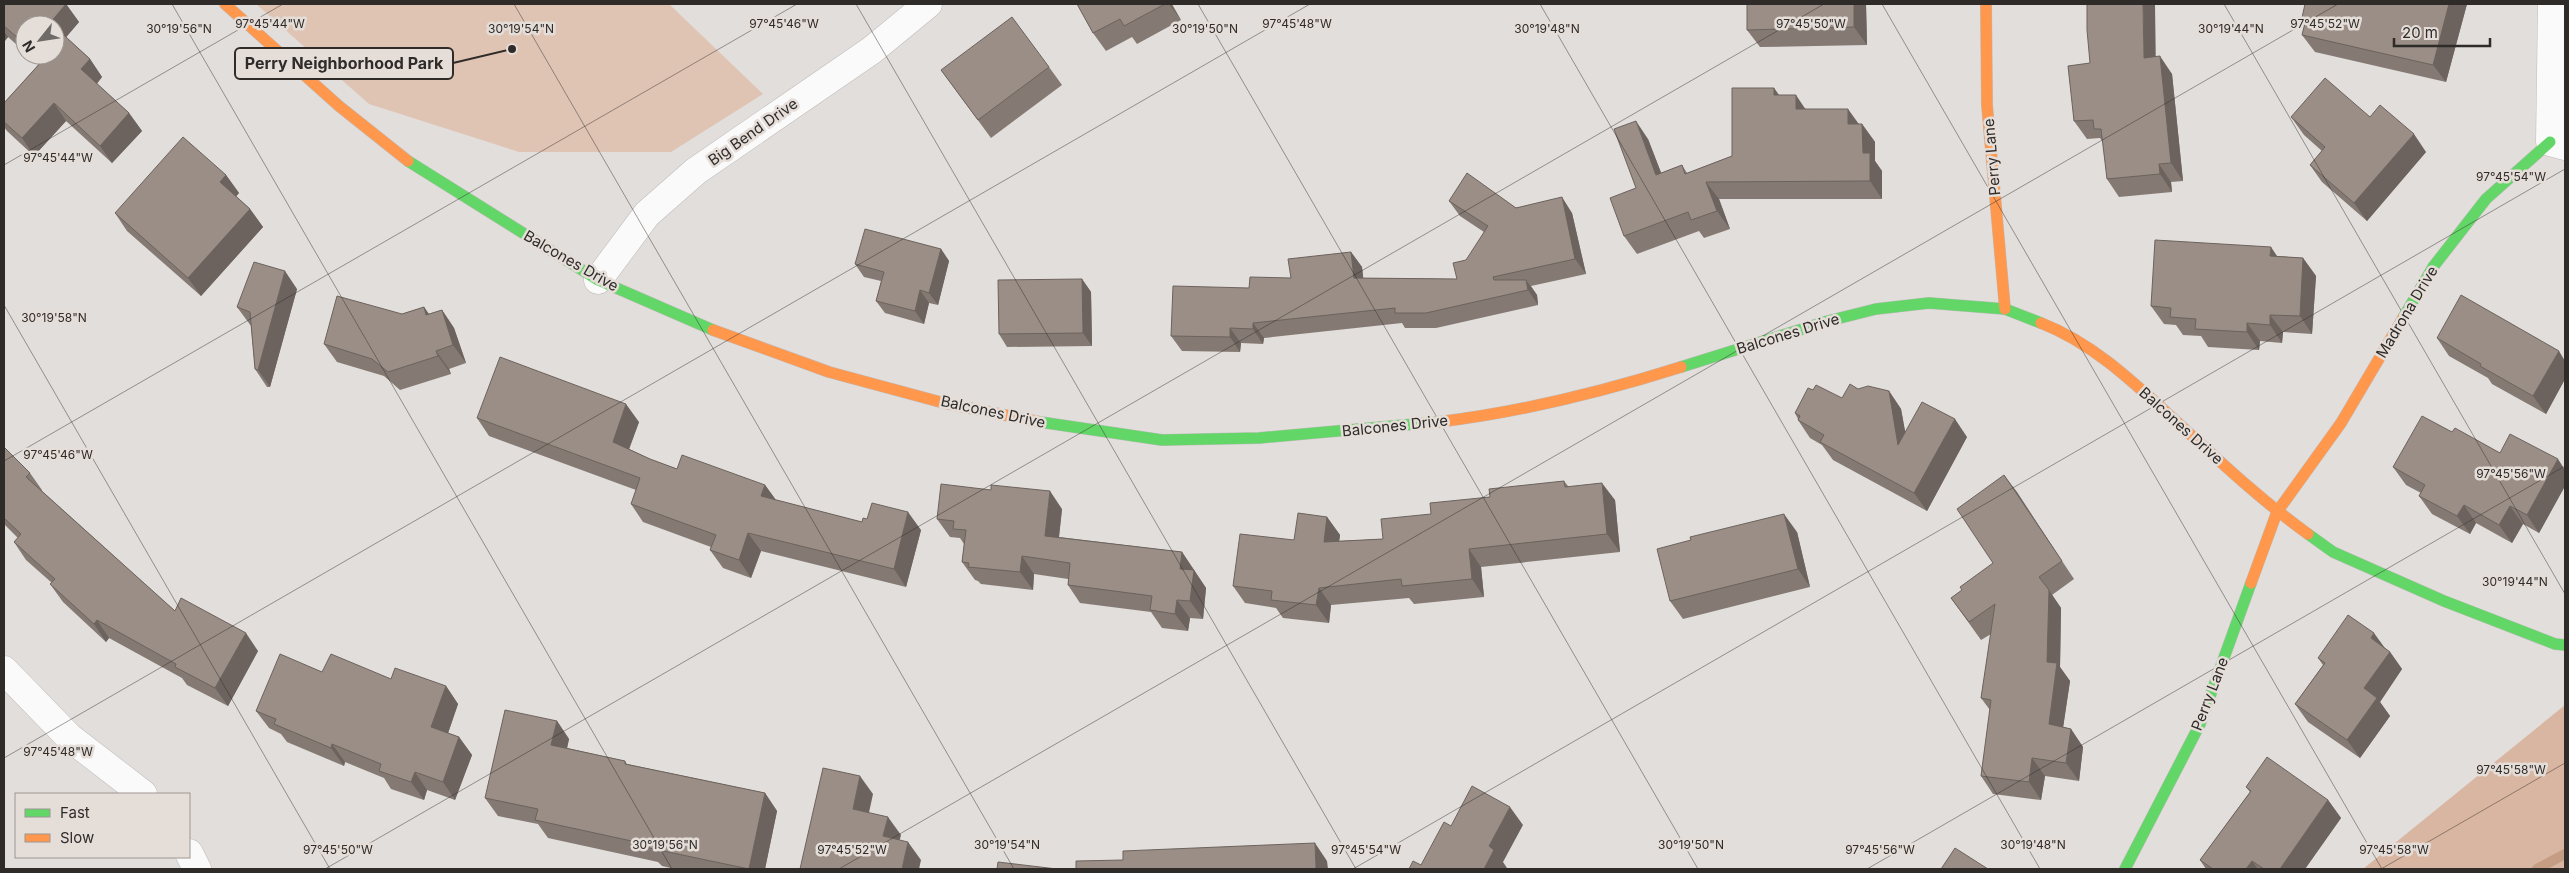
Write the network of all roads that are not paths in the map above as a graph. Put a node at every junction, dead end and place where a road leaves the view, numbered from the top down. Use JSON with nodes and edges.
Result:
{"nodes":[{"id":1,"x":224,"y":4,"type":"edge"},
{"id":2,"x":928,"y":4,"type":"edge"},
{"id":3,"x":1986,"y":4,"type":"edge"},
{"id":4,"x":2552,"y":4,"type":"edge"},
{"id":5,"x":2558,"y":144,"type":"edge"},
{"id":6,"x":598,"y":280,"type":"junction"},
{"id":7,"x":2005,"y":309,"type":"junction"},
{"id":8,"x":2277,"y":512,"type":"junction"},
{"id":9,"x":2565,"y":645,"type":"edge"},
{"id":10,"x":4,"y":670,"type":"edge"},
{"id":11,"x":142,"y":793,"type":"edge"},
{"id":12,"x":190,"y":855,"type":"edge"},
{"id":13,"x":197,"y":869,"type":"edge"},
{"id":14,"x":2125,"y":869,"type":"edge"}],
"edges":[{"from":1,"to":6,"type":"street","name":"Balcones Drive"},
{"from":2,"to":6,"type":"street","name":"Big Bend Drive"},
{"from":3,"to":7,"type":"street","name":"Perry Lane"},
{"from":4,"to":5,"type":"street"},
{"from":5,"to":8,"type":"street","name":"Madrona Drive"},
{"from":6,"to":7,"type":"street","name":"Balcones Drive"},
{"from":7,"to":8,"type":"street","name":"Balcones Drive"},
{"from":8,"to":9,"type":"street","name":"Balcones Drive"},
{"from":8,"to":14,"type":"street","name":"Perry Lane"},
{"from":10,"to":11,"type":"street"},
{"from":12,"to":13,"type":"street"}]}
